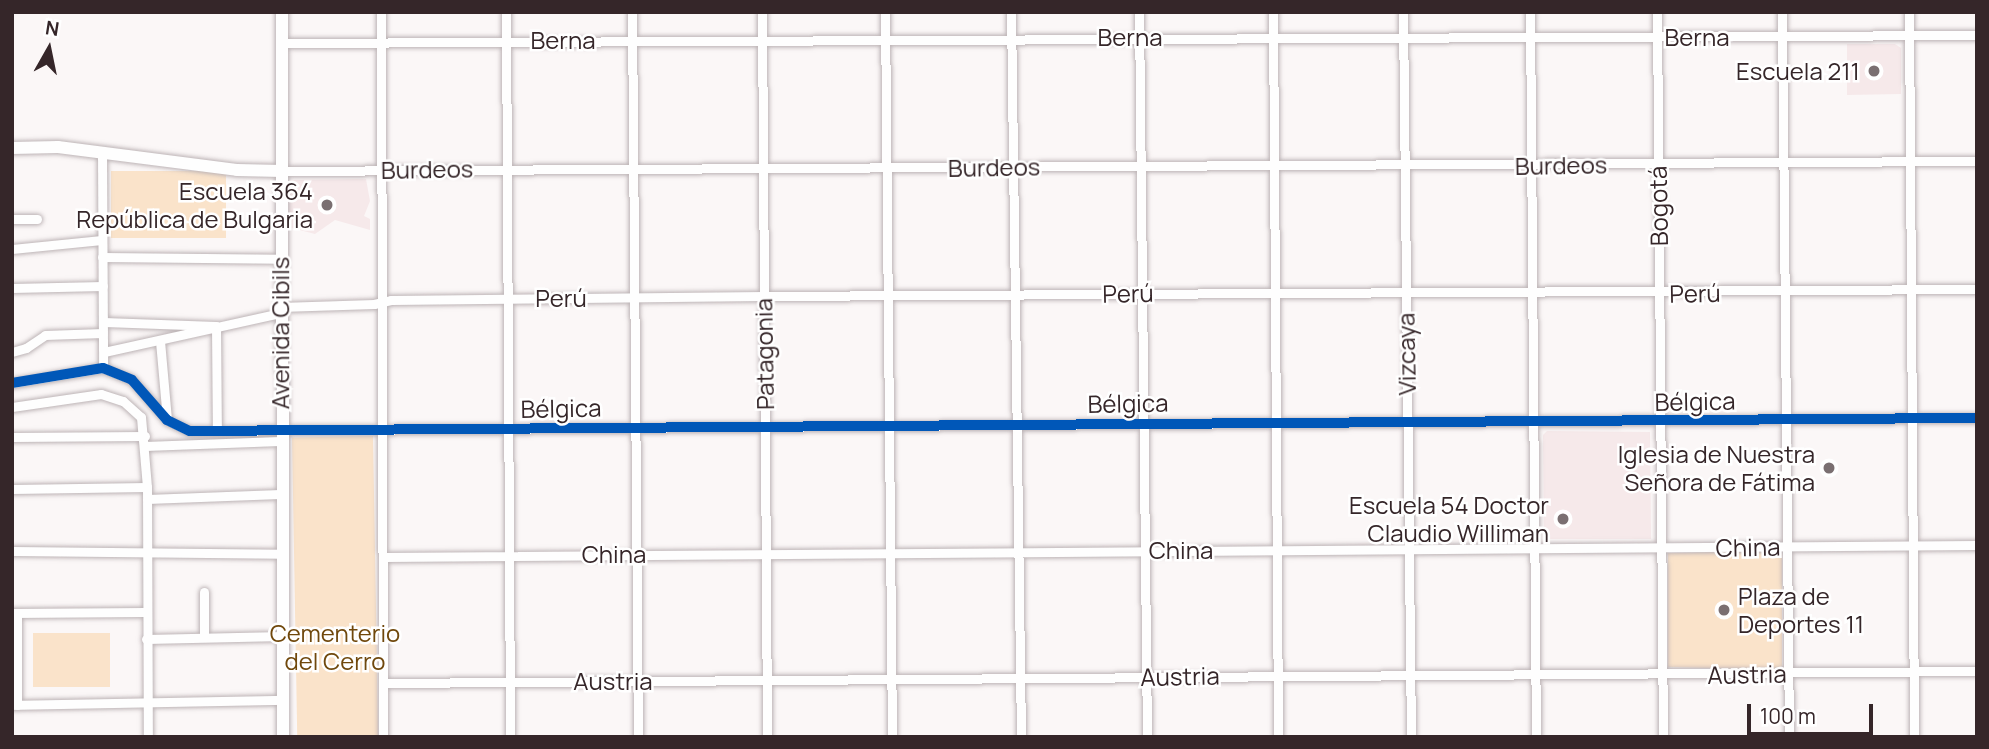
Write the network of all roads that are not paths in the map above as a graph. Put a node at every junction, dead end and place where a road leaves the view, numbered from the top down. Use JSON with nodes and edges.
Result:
{"nodes":[{"id":1,"x":282,"y":12,"type":"edge"},
{"id":2,"x":381,"y":12,"type":"edge"},
{"id":3,"x":506,"y":12,"type":"edge"},
{"id":4,"x":632,"y":12,"type":"edge"},
{"id":5,"x":762,"y":12,"type":"edge"},
{"id":6,"x":885,"y":12,"type":"edge"},
{"id":7,"x":1011,"y":12,"type":"edge"},
{"id":8,"x":1139,"y":12,"type":"edge"},
{"id":9,"x":1273,"y":12,"type":"edge"},
{"id":10,"x":1403,"y":12,"type":"edge"},
{"id":11,"x":1530,"y":12,"type":"edge"},
{"id":12,"x":1657,"y":12,"type":"edge"},
{"id":13,"x":1782,"y":12,"type":"edge"},
{"id":14,"x":1909,"y":12,"type":"edge"},
{"id":15,"x":1977,"y":35,"type":"edge"},
{"id":16,"x":1139,"y":36,"type":"junction"},
{"id":17,"x":1909,"y":36,"type":"junction"},
{"id":18,"x":1011,"y":37,"type":"junction"},
{"id":19,"x":1273,"y":37,"type":"junction"},
{"id":20,"x":1655,"y":37,"type":"junction"},
{"id":21,"x":1783,"y":37,"type":"junction"},
{"id":22,"x":885,"y":38,"type":"junction"},
{"id":23,"x":762,"y":39,"type":"junction"},
{"id":24,"x":1403,"y":39,"type":"junction"},
{"id":25,"x":633,"y":40,"type":"junction"},
{"id":26,"x":1530,"y":40,"type":"junction"},
{"id":27,"x":507,"y":41,"type":"junction"},
{"id":28,"x":382,"y":42,"type":"junction"},
{"id":29,"x":283,"y":43,"type":"junction"},
{"id":30,"x":12,"y":148,"type":"edge"},
{"id":31,"x":102,"y":153,"type":"junction"},
{"id":32,"x":1910,"y":161,"type":"junction"},
{"id":33,"x":1977,"y":161,"type":"edge"},
{"id":34,"x":1783,"y":163,"type":"junction"},
{"id":35,"x":1142,"y":164,"type":"junction"},
{"id":36,"x":1657,"y":164,"type":"junction"},
{"id":37,"x":1274,"y":165,"type":"junction"},
{"id":38,"x":1530,"y":165,"type":"junction"},
{"id":39,"x":763,"y":166,"type":"junction"},
{"id":40,"x":1405,"y":167,"type":"junction"},
{"id":41,"x":508,"y":168,"type":"junction"},
{"id":42,"x":634,"y":168,"type":"junction"},
{"id":43,"x":1013,"y":168,"type":"junction"},
{"id":44,"x":888,"y":169,"type":"junction"},
{"id":45,"x":383,"y":170,"type":"junction"},
{"id":46,"x":282,"y":171,"type":"junction"},
{"id":47,"x":12,"y":219,"type":"edge"},
{"id":48,"x":37,"y":219,"type":"dead end"},
{"id":49,"x":102,"y":240,"type":"junction"},
{"id":50,"x":12,"y":249,"type":"edge"},
{"id":51,"x":102,"y":257,"type":"junction"},
{"id":52,"x":280,"y":259,"type":"junction"},
{"id":53,"x":103,"y":286,"type":"junction"},
{"id":54,"x":12,"y":288,"type":"edge"},
{"id":55,"x":1977,"y":289,"type":"edge"},
{"id":56,"x":1912,"y":290,"type":"junction"},
{"id":57,"x":1785,"y":292,"type":"junction"},
{"id":58,"x":1143,"y":293,"type":"junction"},
{"id":59,"x":1276,"y":293,"type":"junction"},
{"id":60,"x":1659,"y":293,"type":"junction"},
{"id":61,"x":1406,"y":294,"type":"junction"},
{"id":62,"x":1532,"y":295,"type":"junction"},
{"id":63,"x":764,"y":296,"type":"junction"},
{"id":64,"x":1014,"y":296,"type":"junction"},
{"id":65,"x":888,"y":297,"type":"junction"},
{"id":66,"x":635,"y":298,"type":"junction"},
{"id":67,"x":507,"y":299,"type":"junction"},
{"id":68,"x":383,"y":302,"type":"junction"},
{"id":69,"x":280,"y":310,"type":"junction"},
{"id":70,"x":104,"y":322,"type":"junction"},
{"id":71,"x":216,"y":326,"type":"junction"},
{"id":72,"x":103,"y":333,"type":"junction"},
{"id":73,"x":160,"y":341,"type":"junction"},
{"id":74,"x":12,"y":352,"type":"edge"},
{"id":75,"x":104,"y":352,"type":"junction"},
{"id":76,"x":103,"y":368,"type":"junction"},
{"id":77,"x":12,"y":383,"type":"edge"},
{"id":78,"x":12,"y":407,"type":"edge"},
{"id":79,"x":1977,"y":418,"type":"edge"},
{"id":80,"x":1913,"y":419,"type":"junction"},
{"id":81,"x":167,"y":420,"type":"junction"},
{"id":82,"x":1407,"y":421,"type":"junction"},
{"id":83,"x":1786,"y":421,"type":"junction"},
{"id":84,"x":1276,"y":422,"type":"junction"},
{"id":85,"x":1533,"y":423,"type":"junction"},
{"id":86,"x":1661,"y":423,"type":"junction"},
{"id":87,"x":1016,"y":424,"type":"junction"},
{"id":88,"x":1144,"y":424,"type":"junction"},
{"id":89,"x":890,"y":426,"type":"junction"},
{"id":90,"x":383,"y":427,"type":"junction"},
{"id":91,"x":765,"y":427,"type":"junction"},
{"id":92,"x":636,"y":428,"type":"junction"},
{"id":93,"x":508,"y":430,"type":"junction"},
{"id":94,"x":217,"y":431,"type":"junction"},
{"id":95,"x":280,"y":434,"type":"junction"},
{"id":96,"x":12,"y":437,"type":"edge"},
{"id":97,"x":145,"y":441,"type":"junction"},
{"id":98,"x":147,"y":487,"type":"junction"},
{"id":99,"x":12,"y":489,"type":"edge"},
{"id":100,"x":281,"y":494,"type":"junction"},
{"id":101,"x":147,"y":499,"type":"junction"},
{"id":102,"x":1914,"y":545,"type":"junction"},
{"id":103,"x":1977,"y":545,"type":"edge"},
{"id":104,"x":1788,"y":546,"type":"junction"},
{"id":105,"x":1535,"y":548,"type":"junction"},
{"id":106,"x":1662,"y":548,"type":"junction"},
{"id":107,"x":1277,"y":549,"type":"junction"},
{"id":108,"x":1410,"y":549,"type":"junction"},
{"id":109,"x":1144,"y":550,"type":"junction"},
{"id":110,"x":12,"y":551,"type":"edge"},
{"id":111,"x":147,"y":552,"type":"junction"},
{"id":112,"x":1019,"y":552,"type":"junction"},
{"id":113,"x":891,"y":553,"type":"junction"},
{"id":114,"x":281,"y":554,"type":"junction"},
{"id":115,"x":638,"y":554,"type":"junction"},
{"id":116,"x":766,"y":554,"type":"junction"},
{"id":117,"x":509,"y":555,"type":"junction"},
{"id":118,"x":384,"y":558,"type":"junction"},
{"id":119,"x":204,"y":592,"type":"dead end"},
{"id":120,"x":145,"y":612,"type":"junction"},
{"id":121,"x":15,"y":613,"type":"edge"},
{"id":122,"x":204,"y":636,"type":"junction"},
{"id":123,"x":283,"y":636,"type":"junction"},
{"id":124,"x":146,"y":639,"type":"junction"},
{"id":125,"x":1914,"y":671,"type":"junction"},
{"id":126,"x":1977,"y":671,"type":"edge"},
{"id":127,"x":1788,"y":673,"type":"junction"},
{"id":128,"x":1662,"y":674,"type":"junction"},
{"id":129,"x":1536,"y":675,"type":"junction"},
{"id":130,"x":1147,"y":676,"type":"junction"},
{"id":131,"x":1278,"y":676,"type":"junction"},
{"id":132,"x":1411,"y":676,"type":"junction"},
{"id":133,"x":892,"y":679,"type":"junction"},
{"id":134,"x":1021,"y":679,"type":"junction"},
{"id":135,"x":768,"y":680,"type":"junction"},
{"id":136,"x":638,"y":681,"type":"junction"},
{"id":137,"x":510,"y":682,"type":"junction"},
{"id":138,"x":383,"y":683,"type":"junction"},
{"id":139,"x":282,"y":700,"type":"junction"},
{"id":140,"x":147,"y":703,"type":"junction"},
{"id":141,"x":15,"y":705,"type":"edge"},
{"id":142,"x":148,"y":737,"type":"edge"},
{"id":143,"x":283,"y":737,"type":"edge"},
{"id":144,"x":383,"y":737,"type":"edge"},
{"id":145,"x":510,"y":737,"type":"edge"},
{"id":146,"x":638,"y":737,"type":"edge"},
{"id":147,"x":767,"y":737,"type":"edge"},
{"id":148,"x":892,"y":737,"type":"edge"},
{"id":149,"x":1021,"y":737,"type":"edge"},
{"id":150,"x":1147,"y":737,"type":"edge"},
{"id":151,"x":1278,"y":737,"type":"edge"},
{"id":152,"x":1411,"y":737,"type":"edge"},
{"id":153,"x":1536,"y":737,"type":"edge"},
{"id":154,"x":1663,"y":737,"type":"edge"},
{"id":155,"x":1789,"y":737,"type":"edge"},
{"id":156,"x":1914,"y":737,"type":"edge"}],
"edges":[{"from":1,"to":29,"type":"street","name":"Avenida Cibils"},
{"from":2,"to":28,"type":"street"},
{"from":3,"to":27,"type":"street"},
{"from":4,"to":25,"type":"street"},
{"from":5,"to":23,"type":"street","name":"Patagonia"},
{"from":6,"to":22,"type":"street"},
{"from":7,"to":18,"type":"street"},
{"from":8,"to":16,"type":"street"},
{"from":9,"to":19,"type":"street"},
{"from":10,"to":24,"type":"street","name":"Vizcaya"},
{"from":11,"to":26,"type":"street"},
{"from":12,"to":20,"type":"street","name":"Bogotá"},
{"from":13,"to":21,"type":"street"},
{"from":14,"to":17,"type":"street"},
{"from":15,"to":17,"type":"street","name":"Berna"},
{"from":16,"to":18,"type":"street","name":"Berna"},
{"from":16,"to":19,"type":"street","name":"Berna"},
{"from":16,"to":35,"type":"street"},
{"from":17,"to":21,"type":"street","name":"Berna"},
{"from":17,"to":32,"type":"street"},
{"from":18,"to":22,"type":"street","name":"Berna"},
{"from":18,"to":43,"type":"street"},
{"from":19,"to":24,"type":"street","name":"Berna"},
{"from":19,"to":37,"type":"street"},
{"from":20,"to":21,"type":"street","name":"Berna"},
{"from":20,"to":26,"type":"street","name":"Berna"},
{"from":20,"to":36,"type":"street","name":"Bogotá"},
{"from":21,"to":34,"type":"street"},
{"from":22,"to":23,"type":"street","name":"Berna"},
{"from":22,"to":44,"type":"street"},
{"from":23,"to":25,"type":"street","name":"Berna"},
{"from":23,"to":39,"type":"street","name":"Patagonia"},
{"from":24,"to":26,"type":"street","name":"Berna"},
{"from":24,"to":40,"type":"street","name":"Vizcaya"},
{"from":25,"to":27,"type":"street","name":"Berna"},
{"from":25,"to":42,"type":"street"},
{"from":26,"to":38,"type":"street"},
{"from":27,"to":28,"type":"street","name":"Berna"},
{"from":27,"to":41,"type":"street"},
{"from":28,"to":29,"type":"street","name":"Berna"},
{"from":28,"to":45,"type":"street"},
{"from":29,"to":46,"type":"street","name":"Avenida Cibils"},
{"from":30,"to":31,"type":"street","name":"Burdeos"},
{"from":31,"to":46,"type":"street","name":"Burdeos"},
{"from":31,"to":49,"type":"street"},
{"from":32,"to":33,"type":"street","name":"Burdeos"},
{"from":32,"to":34,"type":"street","name":"Burdeos"},
{"from":32,"to":56,"type":"street"},
{"from":34,"to":36,"type":"street","name":"Burdeos"},
{"from":34,"to":57,"type":"street"},
{"from":35,"to":37,"type":"street","name":"Burdeos"},
{"from":35,"to":43,"type":"street","name":"Burdeos"},
{"from":35,"to":58,"type":"street"},
{"from":36,"to":38,"type":"street","name":"Burdeos"},
{"from":36,"to":60,"type":"street","name":"Bogotá"},
{"from":37,"to":40,"type":"street","name":"Burdeos"},
{"from":37,"to":59,"type":"street"},
{"from":38,"to":40,"type":"street","name":"Burdeos"},
{"from":38,"to":62,"type":"street"},
{"from":39,"to":42,"type":"street","name":"Burdeos"},
{"from":39,"to":44,"type":"street","name":"Burdeos"},
{"from":39,"to":63,"type":"street","name":"Patagonia"},
{"from":40,"to":61,"type":"street","name":"Vizcaya"},
{"from":41,"to":42,"type":"street","name":"Burdeos"},
{"from":41,"to":45,"type":"street","name":"Burdeos"},
{"from":41,"to":67,"type":"street"},
{"from":42,"to":66,"type":"street"},
{"from":43,"to":44,"type":"street","name":"Burdeos"},
{"from":43,"to":64,"type":"street"},
{"from":44,"to":65,"type":"street"},
{"from":45,"to":46,"type":"street","name":"Burdeos"},
{"from":45,"to":68,"type":"street"},
{"from":46,"to":52,"type":"street","name":"Avenida Cibils"},
{"from":47,"to":48,"type":"street"},
{"from":49,"to":50,"type":"street"},
{"from":49,"to":51,"type":"street"},
{"from":51,"to":52,"type":"street"},
{"from":51,"to":53,"type":"street"},
{"from":52,"to":69,"type":"street","name":"Avenida Cibils"},
{"from":53,"to":54,"type":"street"},
{"from":53,"to":70,"type":"street"},
{"from":55,"to":56,"type":"street","name":"Perú"},
{"from":56,"to":57,"type":"street","name":"Perú"},
{"from":56,"to":80,"type":"street"},
{"from":57,"to":60,"type":"street","name":"Perú"},
{"from":57,"to":83,"type":"street"},
{"from":58,"to":59,"type":"street","name":"Perú"},
{"from":58,"to":64,"type":"street","name":"Perú"},
{"from":58,"to":88,"type":"street"},
{"from":59,"to":61,"type":"street","name":"Perú"},
{"from":59,"to":84,"type":"street"},
{"from":60,"to":62,"type":"street","name":"Perú"},
{"from":60,"to":86,"type":"street","name":"Bogotá"},
{"from":61,"to":62,"type":"street","name":"Perú"},
{"from":61,"to":82,"type":"street","name":"Vizcaya"},
{"from":62,"to":85,"type":"street"},
{"from":63,"to":65,"type":"street","name":"Perú"},
{"from":63,"to":66,"type":"street","name":"Perú"},
{"from":63,"to":91,"type":"street","name":"Patagonia"},
{"from":64,"to":65,"type":"street","name":"Perú"},
{"from":64,"to":87,"type":"street"},
{"from":65,"to":89,"type":"street"},
{"from":66,"to":67,"type":"street","name":"Perú"},
{"from":66,"to":92,"type":"street"},
{"from":67,"to":68,"type":"street","name":"Perú"},
{"from":67,"to":93,"type":"street"},
{"from":68,"to":69,"type":"street","name":"Perú"},
{"from":68,"to":90,"type":"street"},
{"from":69,"to":71,"type":"street","name":"Perú"},
{"from":69,"to":95,"type":"street","name":"Avenida Cibils"},
{"from":70,"to":71,"type":"street"},
{"from":70,"to":72,"type":"street"},
{"from":71,"to":73,"type":"street"},
{"from":71,"to":94,"type":"street"},
{"from":72,"to":74,"type":"street"},
{"from":72,"to":75,"type":"street"},
{"from":73,"to":75,"type":"street"},
{"from":73,"to":81,"type":"street"},
{"from":75,"to":76,"type":"street"},
{"from":76,"to":77,"type":"street"},
{"from":76,"to":81,"type":"street"},
{"from":78,"to":97,"type":"street"},
{"from":79,"to":80,"type":"street","name":"Bélgica"},
{"from":80,"to":83,"type":"street","name":"Bélgica"},
{"from":80,"to":102,"type":"street"},
{"from":81,"to":94,"type":"street"},
{"from":82,"to":84,"type":"street","name":"Bélgica"},
{"from":82,"to":85,"type":"street","name":"Bélgica"},
{"from":82,"to":108,"type":"street","name":"Vizcaya"},
{"from":83,"to":86,"type":"street","name":"Bélgica"},
{"from":83,"to":104,"type":"street"},
{"from":84,"to":88,"type":"street","name":"Bélgica"},
{"from":84,"to":107,"type":"street"},
{"from":85,"to":86,"type":"street","name":"Bélgica"},
{"from":85,"to":105,"type":"street"},
{"from":86,"to":106,"type":"street","name":"Bogotá"},
{"from":87,"to":88,"type":"street","name":"Bélgica"},
{"from":87,"to":89,"type":"street","name":"Bélgica"},
{"from":87,"to":112,"type":"street"},
{"from":88,"to":109,"type":"street"},
{"from":89,"to":91,"type":"street","name":"Bélgica"},
{"from":89,"to":113,"type":"street"},
{"from":90,"to":93,"type":"street","name":"Bélgica"},
{"from":90,"to":95,"type":"street","name":"Bélgica"},
{"from":90,"to":118,"type":"street"},
{"from":91,"to":92,"type":"street","name":"Bélgica"},
{"from":91,"to":116,"type":"street","name":"Patagonia"},
{"from":92,"to":93,"type":"street","name":"Bélgica"},
{"from":92,"to":115,"type":"street"},
{"from":93,"to":117,"type":"street"},
{"from":94,"to":95,"type":"street"},
{"from":95,"to":97,"type":"street"},
{"from":95,"to":100,"type":"street","name":"Avenida Cibils"},
{"from":96,"to":97,"type":"street"},
{"from":97,"to":98,"type":"street"},
{"from":98,"to":99,"type":"street"},
{"from":98,"to":101,"type":"street"},
{"from":100,"to":101,"type":"street"},
{"from":100,"to":114,"type":"street","name":"Avenida Cibils"},
{"from":101,"to":111,"type":"street"},
{"from":102,"to":103,"type":"street","name":"China"},
{"from":102,"to":104,"type":"street","name":"China"},
{"from":102,"to":125,"type":"street"},
{"from":104,"to":106,"type":"street","name":"China"},
{"from":104,"to":127,"type":"street"},
{"from":105,"to":106,"type":"street","name":"China"},
{"from":105,"to":108,"type":"street","name":"China"},
{"from":105,"to":129,"type":"street"},
{"from":106,"to":128,"type":"street","name":"Bogotá"},
{"from":107,"to":108,"type":"street","name":"China"},
{"from":107,"to":109,"type":"street","name":"China"},
{"from":107,"to":131,"type":"street"},
{"from":108,"to":132,"type":"street","name":"Vizcaya"},
{"from":109,"to":112,"type":"street","name":"China"},
{"from":109,"to":130,"type":"street"},
{"from":110,"to":111,"type":"street"},
{"from":111,"to":114,"type":"street"},
{"from":111,"to":120,"type":"street"},
{"from":112,"to":113,"type":"street","name":"China"},
{"from":112,"to":134,"type":"street"},
{"from":113,"to":116,"type":"street","name":"China"},
{"from":113,"to":133,"type":"street"},
{"from":114,"to":123,"type":"street","name":"Avenida Cibils"},
{"from":115,"to":116,"type":"street","name":"China"},
{"from":115,"to":117,"type":"street","name":"China"},
{"from":115,"to":136,"type":"street"},
{"from":116,"to":135,"type":"street","name":"Patagonia"},
{"from":117,"to":118,"type":"street","name":"China"},
{"from":117,"to":137,"type":"street"},
{"from":118,"to":138,"type":"street"},
{"from":119,"to":122,"type":"street"},
{"from":120,"to":121,"type":"street"},
{"from":120,"to":124,"type":"street"},
{"from":121,"to":141,"type":"street"},
{"from":122,"to":123,"type":"street"},
{"from":122,"to":124,"type":"street"},
{"from":123,"to":139,"type":"street","name":"Avenida Cibils"},
{"from":124,"to":140,"type":"street"},
{"from":125,"to":126,"type":"street","name":"Austria"},
{"from":125,"to":127,"type":"street","name":"Austria"},
{"from":125,"to":156,"type":"street"},
{"from":127,"to":128,"type":"street","name":"Austria"},
{"from":127,"to":155,"type":"street"},
{"from":128,"to":129,"type":"street","name":"Austria"},
{"from":128,"to":154,"type":"street","name":"Bogotá"},
{"from":129,"to":132,"type":"street","name":"Austria"},
{"from":129,"to":153,"type":"street"},
{"from":130,"to":131,"type":"street","name":"Austria"},
{"from":130,"to":134,"type":"street","name":"Austria"},
{"from":130,"to":150,"type":"street"},
{"from":131,"to":132,"type":"street","name":"Austria"},
{"from":131,"to":151,"type":"street"},
{"from":132,"to":152,"type":"street","name":"Vizcaya"},
{"from":133,"to":134,"type":"street","name":"Austria"},
{"from":133,"to":135,"type":"street","name":"Austria"},
{"from":133,"to":148,"type":"street"},
{"from":134,"to":149,"type":"street"},
{"from":135,"to":136,"type":"street","name":"Austria"},
{"from":135,"to":147,"type":"street","name":"Patagonia"},
{"from":136,"to":137,"type":"street","name":"Austria"},
{"from":136,"to":146,"type":"street"},
{"from":137,"to":138,"type":"street","name":"Austria"},
{"from":137,"to":145,"type":"street"},
{"from":138,"to":144,"type":"street"},
{"from":139,"to":140,"type":"street"},
{"from":139,"to":143,"type":"street","name":"Avenida Cibils"},
{"from":140,"to":141,"type":"street"},
{"from":140,"to":142,"type":"street"}]}
